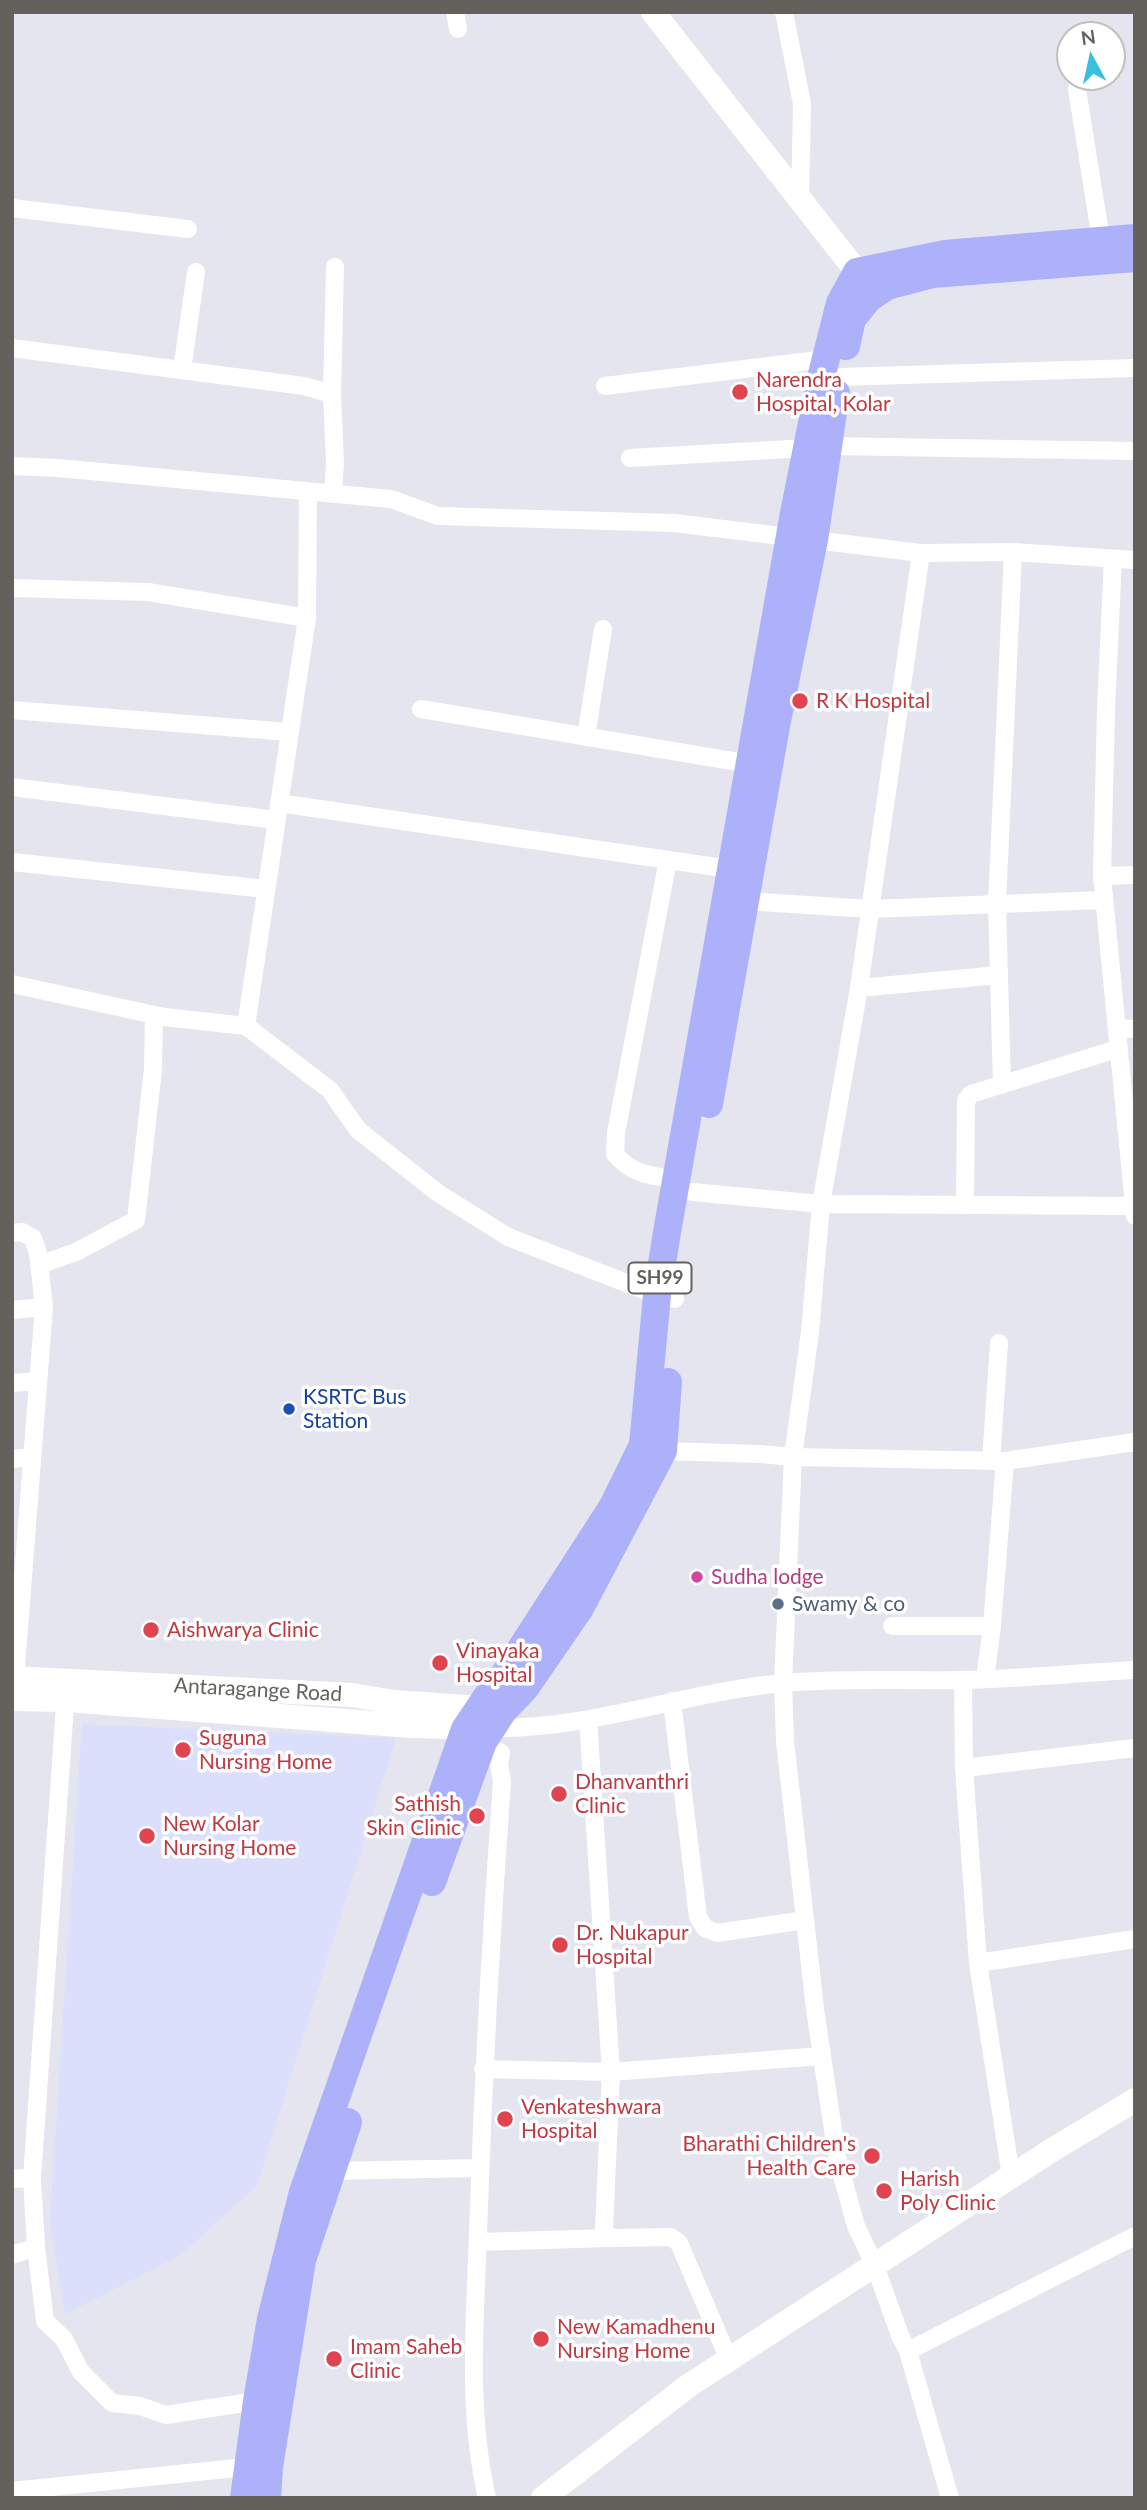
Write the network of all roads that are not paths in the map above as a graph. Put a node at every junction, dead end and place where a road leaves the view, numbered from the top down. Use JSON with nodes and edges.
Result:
{"nodes":[{"id":1,"x":653,"y":12,"type":"edge"},
{"id":2,"x":784,"y":12,"type":"edge"},
{"id":3,"x":1077,"y":91,"type":"edge"},
{"id":4,"x":800,"y":201,"type":"junction"},
{"id":5,"x":12,"y":208,"type":"edge"},
{"id":6,"x":188,"y":229,"type":"dead end"},
{"id":7,"x":1135,"y":237,"type":"edge"},
{"id":8,"x":1101,"y":240,"type":"junction"},
{"id":9,"x":1135,"y":258,"type":"edge"},
{"id":10,"x":335,"y":267,"type":"dead end"},
{"id":11,"x":196,"y":272,"type":"dead end"},
{"id":12,"x":857,"y":272,"type":"junction"},
{"id":13,"x":12,"y":348,"type":"edge"},
{"id":14,"x":833,"y":368,"type":"junction"},
{"id":15,"x":1135,"y":368,"type":"edge"},
{"id":16,"x":182,"y":370,"type":"junction"},
{"id":17,"x":605,"y":386,"type":"dead end"},
{"id":18,"x":332,"y":394,"type":"junction"},
{"id":19,"x":818,"y":447,"type":"junction"},
{"id":20,"x":1135,"y":452,"type":"edge"},
{"id":21,"x":630,"y":458,"type":"dead end"},
{"id":22,"x":12,"y":466,"type":"edge"},
{"id":23,"x":308,"y":492,"type":"junction"},
{"id":24,"x":333,"y":494,"type":"junction"},
{"id":25,"x":802,"y":538,"type":"junction"},
{"id":26,"x":1013,"y":552,"type":"junction"},
{"id":27,"x":921,"y":553,"type":"junction"},
{"id":28,"x":1113,"y":559,"type":"junction"},
{"id":29,"x":1135,"y":560,"type":"edge"},
{"id":30,"x":12,"y":588,"type":"edge"},
{"id":31,"x":307,"y":618,"type":"junction"},
{"id":32,"x":603,"y":629,"type":"dead end"},
{"id":33,"x":421,"y":709,"type":"dead end"},
{"id":34,"x":12,"y":710,"type":"edge"},
{"id":35,"x":289,"y":732,"type":"junction"},
{"id":36,"x":586,"y":737,"type":"junction"},
{"id":37,"x":750,"y":764,"type":"junction"},
{"id":38,"x":12,"y":787,"type":"edge"},
{"id":39,"x":278,"y":812,"type":"junction"},
{"id":40,"x":668,"y":860,"type":"junction"},
{"id":41,"x":12,"y":862,"type":"edge"},
{"id":42,"x":730,"y":869,"type":"junction"},
{"id":43,"x":1135,"y":875,"type":"edge"},
{"id":44,"x":1102,"y":876,"type":"junction"},
{"id":45,"x":266,"y":890,"type":"junction"},
{"id":46,"x":1103,"y":900,"type":"junction"},
{"id":47,"x":745,"y":901,"type":"junction"},
{"id":48,"x":997,"y":904,"type":"junction"},
{"id":49,"x":870,"y":909,"type":"junction"},
{"id":50,"x":999,"y":975,"type":"junction"},
{"id":51,"x":12,"y":984,"type":"edge"},
{"id":52,"x":859,"y":988,"type":"junction"},
{"id":53,"x":154,"y":1015,"type":"junction"},
{"id":54,"x":246,"y":1026,"type":"junction"},
{"id":55,"x":1126,"y":1028,"type":"edge"},
{"id":56,"x":1117,"y":1049,"type":"junction"},
{"id":57,"x":1002,"y":1085,"type":"junction"},
{"id":58,"x":684,"y":1186,"type":"junction"},
{"id":59,"x":821,"y":1204,"type":"junction"},
{"id":60,"x":965,"y":1205,"type":"junction"},
{"id":61,"x":1134,"y":1206,"type":"edge"},
{"id":62,"x":1135,"y":1216,"type":"edge"},
{"id":63,"x":12,"y":1233,"type":"edge"},
{"id":64,"x":39,"y":1265,"type":"junction"},
{"id":65,"x":666,"y":1297,"type":"junction"},
{"id":66,"x":44,"y":1307,"type":"junction"},
{"id":67,"x":12,"y":1310,"type":"edge"},
{"id":68,"x":999,"y":1343,"type":"dead end"},
{"id":69,"x":38,"y":1381,"type":"junction"},
{"id":70,"x":12,"y":1383,"type":"edge"},
{"id":71,"x":1135,"y":1442,"type":"edge"},
{"id":72,"x":653,"y":1448,"type":"junction"},
{"id":73,"x":793,"y":1457,"type":"junction"},
{"id":74,"x":32,"y":1458,"type":"junction"},
{"id":75,"x":12,"y":1459,"type":"edge"},
{"id":76,"x":998,"y":1461,"type":"junction"},
{"id":77,"x":892,"y":1626,"type":"dead end"},
{"id":78,"x":992,"y":1626,"type":"junction"},
{"id":79,"x":1135,"y":1670,"type":"edge"},
{"id":80,"x":985,"y":1679,"type":"junction"},
{"id":81,"x":963,"y":1680,"type":"junction"},
{"id":82,"x":783,"y":1683,"type":"junction"},
{"id":83,"x":13,"y":1685,"type":"edge"},
{"id":84,"x":66,"y":1690,"type":"junction"},
{"id":85,"x":672,"y":1701,"type":"junction"},
{"id":86,"x":589,"y":1720,"type":"junction"},
{"id":87,"x":485,"y":1723,"type":"junction"},
{"id":88,"x":1135,"y":1748,"type":"edge"},
{"id":89,"x":964,"y":1768,"type":"junction"},
{"id":90,"x":805,"y":1920,"type":"junction"},
{"id":91,"x":1135,"y":1939,"type":"edge"},
{"id":92,"x":978,"y":1963,"type":"junction"},
{"id":93,"x":822,"y":2056,"type":"junction"},
{"id":94,"x":483,"y":2069,"type":"junction"},
{"id":95,"x":611,"y":2072,"type":"junction"},
{"id":96,"x":1135,"y":2100,"type":"edge"},
{"id":97,"x":480,"y":2168,"type":"junction"},
{"id":98,"x":332,"y":2171,"type":"junction"},
{"id":99,"x":1011,"y":2176,"type":"junction"},
{"id":100,"x":32,"y":2178,"type":"junction"},
{"id":101,"x":12,"y":2179,"type":"edge"},
{"id":102,"x":1135,"y":2236,"type":"edge"},
{"id":103,"x":610,"y":2238,"type":"junction"},
{"id":104,"x":478,"y":2242,"type":"junction"},
{"id":105,"x":36,"y":2247,"type":"junction"},
{"id":106,"x":12,"y":2255,"type":"edge"},
{"id":107,"x":875,"y":2266,"type":"junction"},
{"id":108,"x":908,"y":2351,"type":"junction"},
{"id":109,"x":729,"y":2360,"type":"junction"},
{"id":110,"x":257,"y":2402,"type":"junction"},
{"id":111,"x":260,"y":2466,"type":"junction"},
{"id":112,"x":12,"y":2491,"type":"edge"},
{"id":113,"x":244,"y":2498,"type":"edge"},
{"id":114,"x":267,"y":2498,"type":"edge"},
{"id":115,"x":487,"y":2498,"type":"edge"},
{"id":116,"x":542,"y":2498,"type":"edge"},
{"id":117,"x":950,"y":2498,"type":"edge"}],
"edges":[{"from":1,"to":4,"type":"street"},
{"from":2,"to":4,"type":"street"},
{"from":3,"to":8,"type":"street"},
{"from":4,"to":12,"type":"street"},
{"from":5,"to":6,"type":"street"},
{"from":7,"to":8,"type":"main road"},
{"from":8,"to":12,"type":"main road"},
{"from":9,"to":14,"type":"main road","number":"SH99"},
{"from":10,"to":18,"type":"street"},
{"from":11,"to":16,"type":"street"},
{"from":12,"to":14,"type":"main road","number":"SH99"},
{"from":13,"to":16,"type":"street"},
{"from":14,"to":15,"type":"street"},
{"from":14,"to":17,"type":"street"},
{"from":14,"to":19,"type":"main road","number":"SH99"},
{"from":16,"to":18,"type":"street"},
{"from":18,"to":24,"type":"street"},
{"from":19,"to":20,"type":"street"},
{"from":19,"to":21,"type":"street"},
{"from":19,"to":25,"type":"main road","number":"SH99"},
{"from":22,"to":23,"type":"street"},
{"from":23,"to":24,"type":"street"},
{"from":23,"to":31,"type":"street"},
{"from":24,"to":25,"type":"street"},
{"from":25,"to":27,"type":"street"},
{"from":25,"to":37,"type":"main road","number":"SH99"},
{"from":25,"to":47,"type":"main road","number":"SH99"},
{"from":26,"to":27,"type":"street"},
{"from":26,"to":28,"type":"street"},
{"from":26,"to":48,"type":"street"},
{"from":27,"to":49,"type":"street"},
{"from":28,"to":29,"type":"street"},
{"from":28,"to":44,"type":"street"},
{"from":30,"to":31,"type":"street"},
{"from":31,"to":35,"type":"street"},
{"from":32,"to":36,"type":"street"},
{"from":33,"to":36,"type":"street"},
{"from":34,"to":35,"type":"street"},
{"from":35,"to":39,"type":"street"},
{"from":36,"to":37,"type":"street"},
{"from":37,"to":42,"type":"main road","number":"SH99"},
{"from":38,"to":39,"type":"street"},
{"from":39,"to":40,"type":"street"},
{"from":39,"to":45,"type":"street"},
{"from":40,"to":42,"type":"street"},
{"from":40,"to":58,"type":"street"},
{"from":41,"to":45,"type":"street"},
{"from":42,"to":58,"type":"main road","number":"SH99"},
{"from":43,"to":44,"type":"street"},
{"from":44,"to":46,"type":"street"},
{"from":45,"to":54,"type":"street"},
{"from":46,"to":48,"type":"street"},
{"from":46,"to":55,"type":"street"},
{"from":47,"to":49,"type":"street"},
{"from":47,"to":58,"type":"main road","number":"SH99"},
{"from":48,"to":49,"type":"street"},
{"from":48,"to":50,"type":"street"},
{"from":49,"to":52,"type":"street"},
{"from":50,"to":52,"type":"street"},
{"from":50,"to":57,"type":"street"},
{"from":51,"to":53,"type":"street"},
{"from":52,"to":59,"type":"street"},
{"from":53,"to":54,"type":"street"},
{"from":53,"to":64,"type":"street"},
{"from":54,"to":65,"type":"street"},
{"from":55,"to":56,"type":"street"},
{"from":56,"to":57,"type":"street"},
{"from":56,"to":61,"type":"street"},
{"from":57,"to":60,"type":"street"},
{"from":58,"to":59,"type":"street"},
{"from":58,"to":65,"type":"main road","number":"SH99"},
{"from":59,"to":60,"type":"street"},
{"from":59,"to":73,"type":"street"},
{"from":60,"to":61,"type":"street"},
{"from":61,"to":62,"type":"street"},
{"from":63,"to":64,"type":"street"},
{"from":64,"to":66,"type":"street"},
{"from":65,"to":72,"type":"main road","number":"SH99"},
{"from":66,"to":67,"type":"street"},
{"from":66,"to":69,"type":"street"},
{"from":68,"to":76,"type":"street"},
{"from":69,"to":70,"type":"street"},
{"from":69,"to":74,"type":"street"},
{"from":71,"to":76,"type":"street"},
{"from":72,"to":73,"type":"street"},
{"from":72,"to":87,"type":"main road","number":"SH99"},
{"from":73,"to":76,"type":"street"},
{"from":73,"to":82,"type":"street"},
{"from":74,"to":75,"type":"street"},
{"from":74,"to":83,"type":"street"},
{"from":76,"to":78,"type":"street"},
{"from":77,"to":78,"type":"street"},
{"from":78,"to":80,"type":"street"},
{"from":79,"to":80,"type":"street"},
{"from":80,"to":81,"type":"street"},
{"from":81,"to":82,"type":"street"},
{"from":81,"to":89,"type":"street"},
{"from":82,"to":85,"type":"street"},
{"from":82,"to":90,"type":"street"},
{"from":83,"to":84,"type":"street","name":"Antaragange Road"},
{"from":84,"to":87,"type":"street","name":"Antaragange Road"},
{"from":84,"to":100,"type":"street"},
{"from":85,"to":86,"type":"street"},
{"from":85,"to":90,"type":"street"},
{"from":86,"to":87,"type":"street"},
{"from":86,"to":95,"type":"street"},
{"from":87,"to":94,"type":"street"},
{"from":87,"to":98,"type":"main road","number":"SH99"},
{"from":87,"to":110,"type":"main road","number":"SH99"},
{"from":88,"to":89,"type":"street"},
{"from":89,"to":92,"type":"street"},
{"from":90,"to":93,"type":"street"},
{"from":91,"to":92,"type":"street"},
{"from":92,"to":99,"type":"street"},
{"from":93,"to":95,"type":"street"},
{"from":93,"to":107,"type":"street"},
{"from":94,"to":95,"type":"street"},
{"from":94,"to":97,"type":"street"},
{"from":95,"to":103,"type":"street"},
{"from":96,"to":99,"type":"street"},
{"from":97,"to":98,"type":"street"},
{"from":97,"to":104,"type":"street"},
{"from":98,"to":111,"type":"main road","number":"SH99"},
{"from":99,"to":107,"type":"street"},
{"from":100,"to":101,"type":"street"},
{"from":100,"to":105,"type":"street"},
{"from":102,"to":108,"type":"street"},
{"from":103,"to":104,"type":"street"},
{"from":103,"to":109,"type":"street"},
{"from":104,"to":115,"type":"street"},
{"from":105,"to":106,"type":"street"},
{"from":105,"to":110,"type":"street"},
{"from":107,"to":108,"type":"street"},
{"from":107,"to":109,"type":"street"},
{"from":108,"to":117,"type":"street"},
{"from":109,"to":116,"type":"street"},
{"from":110,"to":111,"type":"main road","number":"SH99"},
{"from":111,"to":112,"type":"street"},
{"from":111,"to":113,"type":"main road","number":"SH99"},
{"from":111,"to":114,"type":"main road","number":"SH99"}]}
